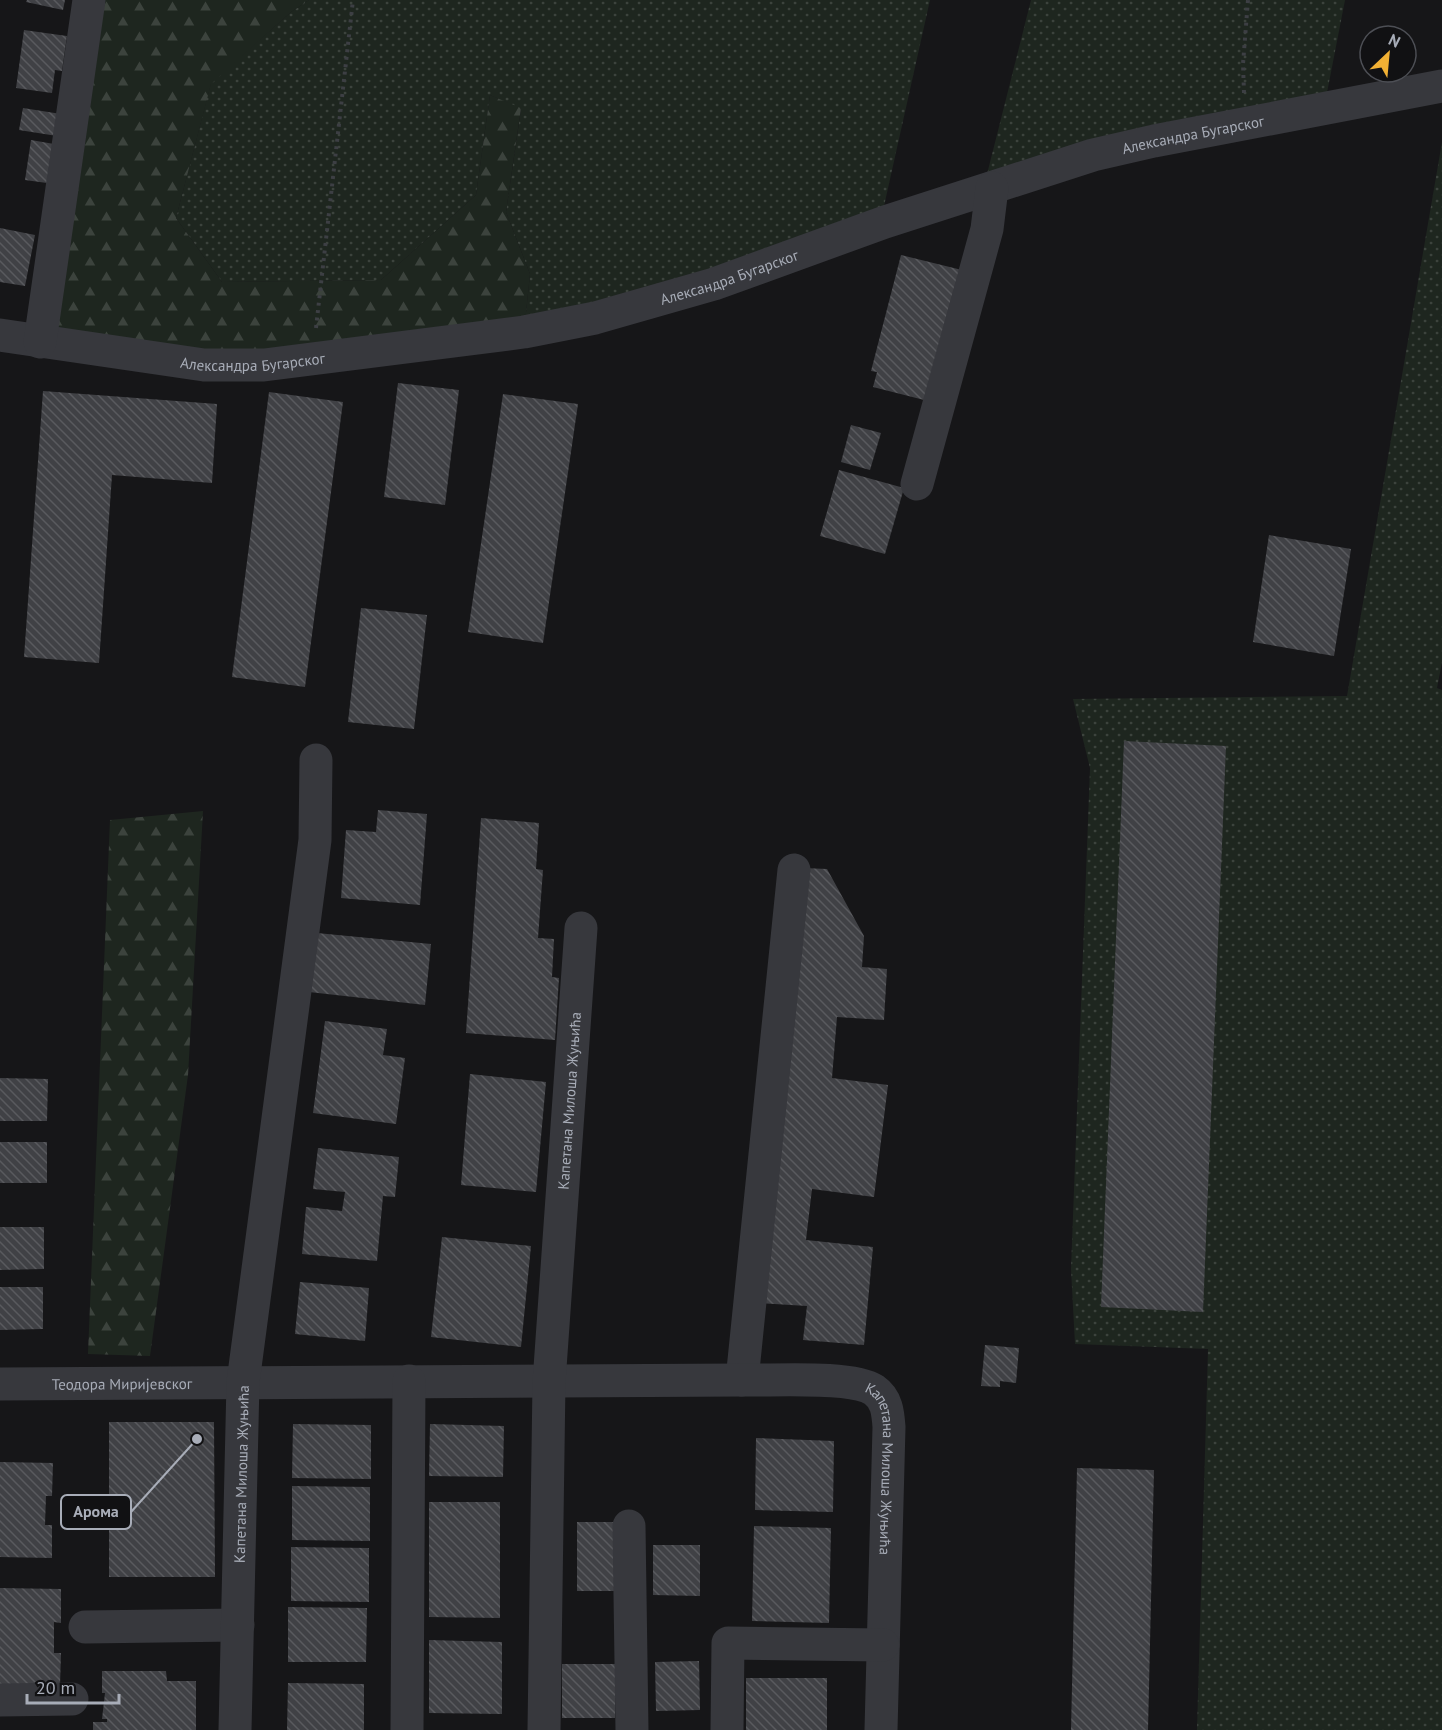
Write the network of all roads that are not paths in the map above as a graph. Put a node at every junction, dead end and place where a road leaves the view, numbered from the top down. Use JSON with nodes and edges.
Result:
{"nodes":[{"id":1,"x":89,"y":0,"type":"edge"},
{"id":2,"x":1442,"y":86,"type":"edge"},
{"id":3,"x":992,"y":188,"type":"junction"},
{"id":4,"x":0,"y":335,"type":"edge"},
{"id":5,"x":40,"y":342,"type":"junction"},
{"id":6,"x":917,"y":484,"type":"dead end"},
{"id":7,"x":316,"y":760,"type":"dead end"},
{"id":8,"x":794,"y":870,"type":"dead end"},
{"id":9,"x":581,"y":928,"type":"dead end"},
{"id":10,"x":742,"y":1380,"type":"junction"},
{"id":11,"x":409,"y":1381,"type":"junction"},
{"id":12,"x":243,"y":1382,"type":"junction"},
{"id":13,"x":549,"y":1382,"type":"junction"},
{"id":14,"x":0,"y":1384,"type":"edge"},
{"id":15,"x":629,"y":1526,"type":"dead end"},
{"id":16,"x":238,"y":1625,"type":"junction"},
{"id":17,"x":85,"y":1627,"type":"dead end"},
{"id":18,"x":883,"y":1645,"type":"junction"},
{"id":19,"x":0,"y":1700,"type":"edge"},
{"id":20,"x":72,"y":1700,"type":"dead end"},
{"id":21,"x":235,"y":1730,"type":"edge"},
{"id":22,"x":407,"y":1730,"type":"edge"},
{"id":23,"x":544,"y":1730,"type":"edge"},
{"id":24,"x":632,"y":1730,"type":"edge"},
{"id":25,"x":727,"y":1730,"type":"edge"},
{"id":26,"x":881,"y":1730,"type":"edge"}],
"edges":[{"from":1,"to":5,"type":"street"},
{"from":2,"to":3,"type":"street","name":"Александра Бугарског"},
{"from":3,"to":5,"type":"street","name":"Александра Бугарског"},
{"from":3,"to":6,"type":"street"},
{"from":4,"to":5,"type":"street","name":"Александра Бугарског"},
{"from":7,"to":12,"type":"street"},
{"from":8,"to":10,"type":"street"},
{"from":9,"to":13,"type":"street","name":"Капетана Милоша Жуњића"},
{"from":10,"to":13,"type":"street","name":"Капетана Милоша Жуњића"},
{"from":10,"to":18,"type":"street","name":"Капетана Милоша Жуњића"},
{"from":11,"to":12,"type":"street","name":"Капетана Милоша Жуњића"},
{"from":11,"to":13,"type":"street","name":"Капетана Милоша Жуњића"},
{"from":11,"to":22,"type":"street"},
{"from":12,"to":14,"type":"street","name":"Теодора Миријевског"},
{"from":12,"to":16,"type":"street","name":"Капетана Милоша Жуњића"},
{"from":13,"to":23,"type":"street","name":"Капетана Милоша Жуњића"},
{"from":15,"to":24,"type":"street"},
{"from":16,"to":17,"type":"street"},
{"from":16,"to":21,"type":"street","name":"Капетана Милоша Жуњића"},
{"from":18,"to":25,"type":"street"},
{"from":18,"to":26,"type":"street","name":"Капетана Милоша Жуњића"},
{"from":19,"to":20,"type":"street"}]}
